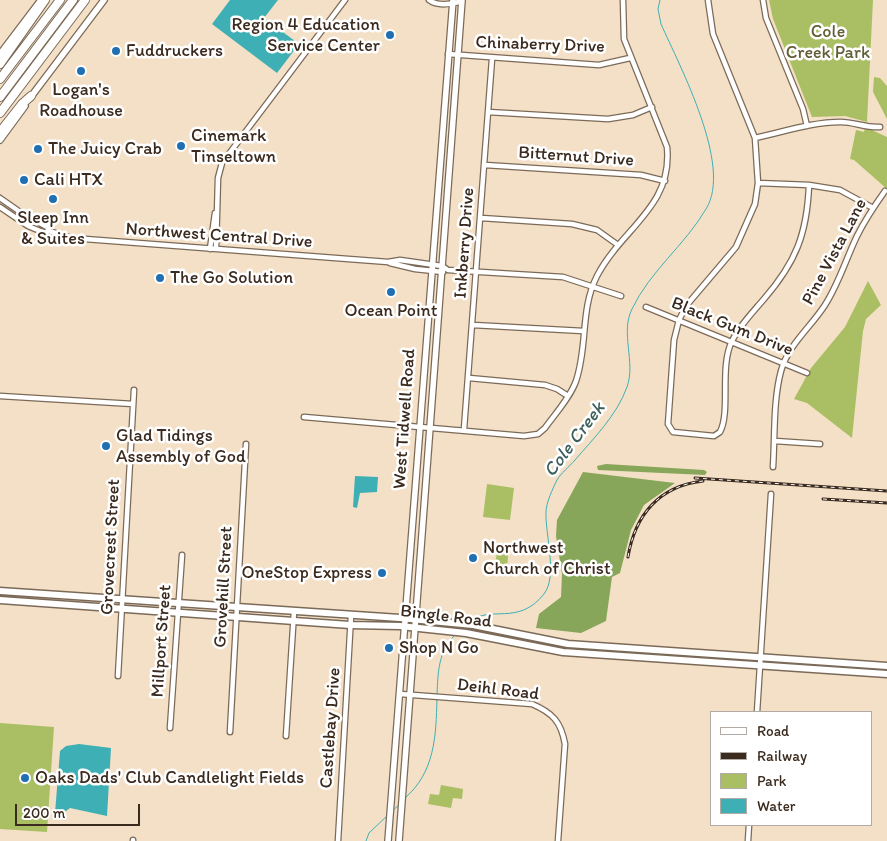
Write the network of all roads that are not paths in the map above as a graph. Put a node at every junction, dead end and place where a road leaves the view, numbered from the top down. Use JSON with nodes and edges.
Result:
{"nodes":[{"id":1,"x":43,"y":0,"type":"edge"},
{"id":2,"x":60,"y":0,"type":"edge"},
{"id":3,"x":73,"y":0,"type":"edge"},
{"id":4,"x":85,"y":0,"type":"edge"},
{"id":5,"x":104,"y":0,"type":"edge"},
{"id":6,"x":345,"y":0,"type":"edge"},
{"id":7,"x":430,"y":0,"type":"edge"},
{"id":8,"x":462,"y":0,"type":"edge"},
{"id":9,"x":623,"y":0,"type":"edge"},
{"id":10,"x":708,"y":0,"type":"edge"},
{"id":11,"x":763,"y":0,"type":"edge"},
{"id":12,"x":453,"y":2,"type":"edge"},
{"id":13,"x":0,"y":54,"type":"edge"},
{"id":14,"x":448,"y":54,"type":"junction"},
{"id":15,"x":458,"y":55,"type":"junction"},
{"id":16,"x":630,"y":58,"type":"junction"},
{"id":17,"x":492,"y":59,"type":"junction"},
{"id":18,"x":0,"y":64,"type":"edge"},
{"id":19,"x":0,"y":79,"type":"edge"},
{"id":20,"x":31,"y":96,"type":"junction"},
{"id":21,"x":0,"y":97,"type":"edge"},
{"id":22,"x":652,"y":107,"type":"junction"},
{"id":23,"x":488,"y":112,"type":"junction"},
{"id":24,"x":0,"y":113,"type":"edge"},
{"id":25,"x":807,"y":126,"type":"junction"},
{"id":26,"x":880,"y":127,"type":"dead end"},
{"id":27,"x":0,"y":132,"type":"edge"},
{"id":28,"x":755,"y":138,"type":"junction"},
{"id":29,"x":0,"y":140,"type":"edge"},
{"id":30,"x":439,"y":162,"type":"junction"},
{"id":31,"x":450,"y":162,"type":"junction"},
{"id":32,"x":485,"y":165,"type":"junction"},
{"id":33,"x":666,"y":181,"type":"junction"},
{"id":34,"x":758,"y":183,"type":"junction"},
{"id":35,"x":809,"y":185,"type":"junction"},
{"id":36,"x":885,"y":191,"type":"dead end"},
{"id":37,"x":0,"y":198,"type":"edge"},
{"id":38,"x":0,"y":207,"type":"edge"},
{"id":39,"x":14,"y":208,"type":"junction"},
{"id":40,"x":873,"y":208,"type":"junction"},
{"id":41,"x":216,"y":210,"type":"junction"},
{"id":42,"x":9,"y":214,"type":"junction"},
{"id":43,"x":481,"y":218,"type":"junction"},
{"id":44,"x":49,"y":231,"type":"junction"},
{"id":45,"x":618,"y":245,"type":"junction"},
{"id":46,"x":210,"y":249,"type":"junction"},
{"id":47,"x":216,"y":249,"type":"junction"},
{"id":48,"x":388,"y":262,"type":"junction"},
{"id":49,"x":432,"y":264,"type":"junction"},
{"id":50,"x":442,"y":266,"type":"junction"},
{"id":51,"x":448,"y":270,"type":"junction"},
{"id":52,"x":431,"y":272,"type":"junction"},
{"id":53,"x":476,"y":272,"type":"junction"},
{"id":54,"x":442,"y":273,"type":"junction"},
{"id":55,"x":592,"y":286,"type":"junction"},
{"id":56,"x":621,"y":296,"type":"dead end"},
{"id":57,"x":646,"y":307,"type":"dead end"},
{"id":58,"x":679,"y":320,"type":"junction"},
{"id":59,"x":473,"y":325,"type":"junction"},
{"id":60,"x":583,"y":331,"type":"junction"},
{"id":61,"x":731,"y":342,"type":"junction"},
{"id":62,"x":784,"y":363,"type":"junction"},
{"id":63,"x":807,"y":373,"type":"dead end"},
{"id":64,"x":469,"y":378,"type":"junction"},
{"id":65,"x":134,"y":390,"type":"dead end"},
{"id":66,"x":0,"y":396,"type":"edge"},
{"id":67,"x":568,"y":396,"type":"junction"},
{"id":68,"x":133,"y":404,"type":"junction"},
{"id":69,"x":304,"y":416,"type":"dead end"},
{"id":70,"x":420,"y":425,"type":"junction"},
{"id":71,"x":429,"y":426,"type":"junction"},
{"id":72,"x":464,"y":429,"type":"junction"},
{"id":73,"x":775,"y":441,"type":"junction"},
{"id":74,"x":246,"y":444,"type":"dead end"},
{"id":75,"x":820,"y":444,"type":"dead end"},
{"id":76,"x":773,"y":466,"type":"dead end"},
{"id":77,"x":771,"y":494,"type":"dead end"},
{"id":78,"x":414,"y":496,"type":"junction"},
{"id":79,"x":424,"y":497,"type":"junction"},
{"id":80,"x":410,"y":548,"type":"junction"},
{"id":81,"x":420,"y":548,"type":"junction"},
{"id":82,"x":182,"y":556,"type":"dead end"},
{"id":83,"x":3,"y":591,"type":"edge"},
{"id":84,"x":122,"y":600,"type":"junction"},
{"id":85,"x":3,"y":601,"type":"edge"},
{"id":86,"x":179,"y":604,"type":"junction"},
{"id":87,"x":237,"y":607,"type":"junction"},
{"id":88,"x":121,"y":609,"type":"junction"},
{"id":89,"x":179,"y":612,"type":"junction"},
{"id":90,"x":294,"y":612,"type":"junction"},
{"id":91,"x":236,"y":616,"type":"junction"},
{"id":92,"x":351,"y":616,"type":"junction"},
{"id":93,"x":405,"y":619,"type":"junction"},
{"id":94,"x":415,"y":620,"type":"junction"},
{"id":95,"x":294,"y":621,"type":"junction"},
{"id":96,"x":350,"y":625,"type":"junction"},
{"id":97,"x":405,"y":626,"type":"junction"},
{"id":98,"x":415,"y":628,"type":"junction"},
{"id":99,"x":505,"y":632,"type":"junction"},
{"id":100,"x":503,"y":640,"type":"junction"},
{"id":101,"x":592,"y":646,"type":"junction"},
{"id":102,"x":674,"y":650,"type":"junction"},
{"id":103,"x":592,"y":654,"type":"junction"},
{"id":104,"x":760,"y":656,"type":"junction"},
{"id":105,"x":674,"y":660,"type":"junction"},
{"id":106,"x":840,"y":662,"type":"junction"},
{"id":107,"x":760,"y":666,"type":"junction"},
{"id":108,"x":887,"y":666,"type":"edge"},
{"id":109,"x":839,"y":670,"type":"junction"},
{"id":110,"x":887,"y":674,"type":"edge"},
{"id":111,"x":118,"y":676,"type":"dead end"},
{"id":112,"x":400,"y":694,"type":"junction"},
{"id":113,"x":409,"y":694,"type":"junction"},
{"id":114,"x":757,"y":711,"type":"edge"},
{"id":115,"x":170,"y":728,"type":"dead end"},
{"id":116,"x":230,"y":732,"type":"dead end"},
{"id":117,"x":286,"y":736,"type":"dead end"},
{"id":118,"x":396,"y":743,"type":"junction"},
{"id":119,"x":406,"y":743,"type":"junction"},
{"id":120,"x":749,"y":826,"type":"edge"},
{"id":121,"x":338,"y":841,"type":"edge"},
{"id":122,"x":388,"y":841,"type":"edge"},
{"id":123,"x":399,"y":841,"type":"edge"},
{"id":124,"x":558,"y":841,"type":"edge"},
{"id":125,"x":748,"y":841,"type":"edge"}],
"edges":[{"from":1,"to":13,"type":"main road"},
{"from":1,"to":18,"type":"highway"},
{"from":2,"to":19,"type":"highway"},
{"from":3,"to":21,"type":"highway"},
{"from":4,"to":24,"type":"highway"},
{"from":5,"to":20,"type":"main road"},
{"from":6,"to":41,"type":"street"},
{"from":7,"to":12,"type":"street"},
{"from":8,"to":12,"type":"street"},
{"from":8,"to":15,"type":"main road","name":"West Tidwell Road"},
{"from":9,"to":16,"type":"street"},
{"from":10,"to":28,"type":"street"},
{"from":11,"to":25,"type":"street"},
{"from":12,"to":14,"type":"main road","name":"West Tidwell Road"},
{"from":14,"to":15,"type":"street","name":"Chinaberry Drive"},
{"from":14,"to":30,"type":"main road","name":"West Tidwell Road"},
{"from":15,"to":17,"type":"street","name":"Chinaberry Drive"},
{"from":15,"to":31,"type":"main road","name":"West Tidwell Road"},
{"from":16,"to":17,"type":"street","name":"Chinaberry Drive"},
{"from":16,"to":22,"type":"street"},
{"from":17,"to":23,"type":"street","name":"Inkberry Drive"},
{"from":20,"to":27,"type":"highway"},
{"from":20,"to":29,"type":"main road"},
{"from":22,"to":23,"type":"street"},
{"from":22,"to":33,"type":"street"},
{"from":23,"to":32,"type":"street","name":"Inkberry Drive"},
{"from":25,"to":26,"type":"street"},
{"from":25,"to":28,"type":"street"},
{"from":28,"to":34,"type":"street"},
{"from":30,"to":31,"type":"main road"},
{"from":30,"to":49,"type":"main road","name":"West Tidwell Road"},
{"from":31,"to":50,"type":"main road","name":"West Tidwell Road"},
{"from":32,"to":33,"type":"street","name":"Bitternut Drive"},
{"from":32,"to":43,"type":"street","name":"Inkberry Drive"},
{"from":33,"to":45,"type":"street"},
{"from":34,"to":35,"type":"street"},
{"from":34,"to":58,"type":"street"},
{"from":35,"to":40,"type":"street"},
{"from":35,"to":61,"type":"street"},
{"from":36,"to":40,"type":"street","name":"Pine Vista Lane"},
{"from":37,"to":39,"type":"street","name":"Northwest Central Drive"},
{"from":38,"to":42,"type":"street","name":"Northwest Central Drive"},
{"from":39,"to":42,"type":"street"},
{"from":39,"to":44,"type":"street","name":"Northwest Central Drive"},
{"from":40,"to":62,"type":"street","name":"Pine Vista Lane"},
{"from":41,"to":46,"type":"street"},
{"from":41,"to":47,"type":"street"},
{"from":42,"to":44,"type":"street","name":"Northwest Central Drive"},
{"from":43,"to":45,"type":"street"},
{"from":43,"to":53,"type":"street","name":"Inkberry Drive"},
{"from":44,"to":46,"type":"street","name":"Northwest Central Drive"},
{"from":45,"to":55,"type":"street"},
{"from":46,"to":47,"type":"street","name":"Northwest Central Drive"},
{"from":47,"to":48,"type":"street","name":"Northwest Central Drive"},
{"from":48,"to":49,"type":"street","name":"Northwest Central Drive"},
{"from":48,"to":52,"type":"street","name":"Northwest Central Drive"},
{"from":49,"to":50,"type":"street","name":"Northwest Central Drive"},
{"from":49,"to":52,"type":"main road","name":"West Tidwell Road"},
{"from":50,"to":51,"type":"street"},
{"from":50,"to":54,"type":"main road","name":"West Tidwell Road"},
{"from":51,"to":53,"type":"street"},
{"from":51,"to":54,"type":"street"},
{"from":52,"to":54,"type":"street","name":"Northwest Central Drive"},
{"from":52,"to":70,"type":"main road","name":"West Tidwell Road"},
{"from":53,"to":55,"type":"street"},
{"from":53,"to":59,"type":"street","name":"Inkberry Drive"},
{"from":54,"to":71,"type":"main road","name":"West Tidwell Road"},
{"from":55,"to":56,"type":"street"},
{"from":55,"to":60,"type":"street"},
{"from":57,"to":58,"type":"street","name":"Black Gum Drive"},
{"from":58,"to":61,"type":"street","name":"Black Gum Drive"},
{"from":58,"to":61,"type":"street"},
{"from":59,"to":60,"type":"street"},
{"from":59,"to":64,"type":"street","name":"Inkberry Drive"},
{"from":60,"to":67,"type":"street"},
{"from":61,"to":62,"type":"street","name":"Black Gum Drive"},
{"from":62,"to":63,"type":"street","name":"Black Gum Drive"},
{"from":62,"to":73,"type":"street","name":"Pine Vista Lane"},
{"from":64,"to":67,"type":"street"},
{"from":64,"to":72,"type":"street","name":"Inkberry Drive"},
{"from":65,"to":68,"type":"street","name":"Grovecrest Street"},
{"from":66,"to":68,"type":"street"},
{"from":67,"to":72,"type":"street"},
{"from":68,"to":84,"type":"street","name":"Grovecrest Street"},
{"from":69,"to":70,"type":"street"},
{"from":70,"to":71,"type":"street"},
{"from":70,"to":78,"type":"main road","name":"West Tidwell Road"},
{"from":71,"to":72,"type":"street"},
{"from":71,"to":79,"type":"main road","name":"West Tidwell Road"},
{"from":73,"to":75,"type":"street"},
{"from":73,"to":76,"type":"street","name":"Pine Vista Lane"},
{"from":74,"to":87,"type":"street","name":"Grovehill Street"},
{"from":77,"to":104,"type":"street"},
{"from":78,"to":79,"type":"main road"},
{"from":78,"to":80,"type":"main road","name":"West Tidwell Road"},
{"from":79,"to":81,"type":"main road","name":"West Tidwell Road"},
{"from":80,"to":81,"type":"main road"},
{"from":80,"to":93,"type":"main road","name":"West Tidwell Road"},
{"from":81,"to":94,"type":"main road","name":"West Tidwell Road"},
{"from":82,"to":86,"type":"street","name":"Millport Street"},
{"from":83,"to":84,"type":"main road","name":"Bingle Road"},
{"from":83,"to":85,"type":"main road"},
{"from":84,"to":86,"type":"main road","name":"Bingle Road"},
{"from":84,"to":88,"type":"street","name":"Grovecrest Street"},
{"from":85,"to":88,"type":"main road","name":"Bingle Road"},
{"from":86,"to":87,"type":"main road","name":"Bingle Road"},
{"from":86,"to":89,"type":"street","name":"Millport Street"},
{"from":87,"to":90,"type":"main road","name":"Bingle Road"},
{"from":87,"to":91,"type":"street","name":"Grovehill Street"},
{"from":88,"to":89,"type":"main road","name":"Bingle Road"},
{"from":88,"to":111,"type":"street","name":"Grovecrest Street"},
{"from":89,"to":91,"type":"main road","name":"Bingle Road"},
{"from":89,"to":115,"type":"street","name":"Millport Street"},
{"from":90,"to":92,"type":"main road","name":"Bingle Road"},
{"from":90,"to":95,"type":"street"},
{"from":91,"to":95,"type":"main road","name":"Bingle Road"},
{"from":91,"to":116,"type":"street","name":"Grovehill Street"},
{"from":92,"to":93,"type":"main road","name":"Bingle Road"},
{"from":92,"to":96,"type":"street","name":"Castlebay Drive"},
{"from":93,"to":94,"type":"main road","name":"Bingle Road"},
{"from":93,"to":97,"type":"main road","name":"West Tidwell Road"},
{"from":94,"to":98,"type":"main road","name":"West Tidwell Road"},
{"from":94,"to":99,"type":"main road","name":"Bingle Road"},
{"from":95,"to":96,"type":"main road","name":"Bingle Road"},
{"from":95,"to":117,"type":"street"},
{"from":96,"to":97,"type":"main road","name":"Bingle Road"},
{"from":96,"to":121,"type":"street","name":"Castlebay Drive"},
{"from":97,"to":98,"type":"main road","name":"Bingle Road"},
{"from":97,"to":112,"type":"main road","name":"West Tidwell Road"},
{"from":98,"to":100,"type":"main road","name":"Bingle Road"},
{"from":98,"to":113,"type":"main road","name":"West Tidwell Road"},
{"from":99,"to":100,"type":"main road"},
{"from":99,"to":101,"type":"main road","name":"Bingle Road"},
{"from":100,"to":103,"type":"main road","name":"Bingle Road"},
{"from":101,"to":102,"type":"main road","name":"Bingle Road"},
{"from":101,"to":103,"type":"main road"},
{"from":102,"to":104,"type":"main road","name":"Bingle Road"},
{"from":102,"to":105,"type":"main road"},
{"from":103,"to":105,"type":"main road","name":"Bingle Road"},
{"from":104,"to":106,"type":"main road","name":"Bingle Road"},
{"from":104,"to":107,"type":"street"},
{"from":105,"to":107,"type":"main road","name":"Bingle Road"},
{"from":106,"to":108,"type":"main road","name":"Bingle Road"},
{"from":106,"to":109,"type":"main road"},
{"from":107,"to":109,"type":"main road","name":"Bingle Road"},
{"from":107,"to":114,"type":"street"},
{"from":109,"to":110,"type":"main road","name":"Bingle Road"},
{"from":112,"to":113,"type":"street","name":"Deihl Road"},
{"from":112,"to":118,"type":"main road","name":"West Tidwell Road"},
{"from":113,"to":119,"type":"main road","name":"West Tidwell Road"},
{"from":113,"to":124,"type":"street","name":"Deihl Road"},
{"from":118,"to":119,"type":"main road"},
{"from":118,"to":122,"type":"main road","name":"West Tidwell Road"},
{"from":119,"to":123,"type":"main road","name":"West Tidwell Road"},
{"from":120,"to":125,"type":"street"}]}
